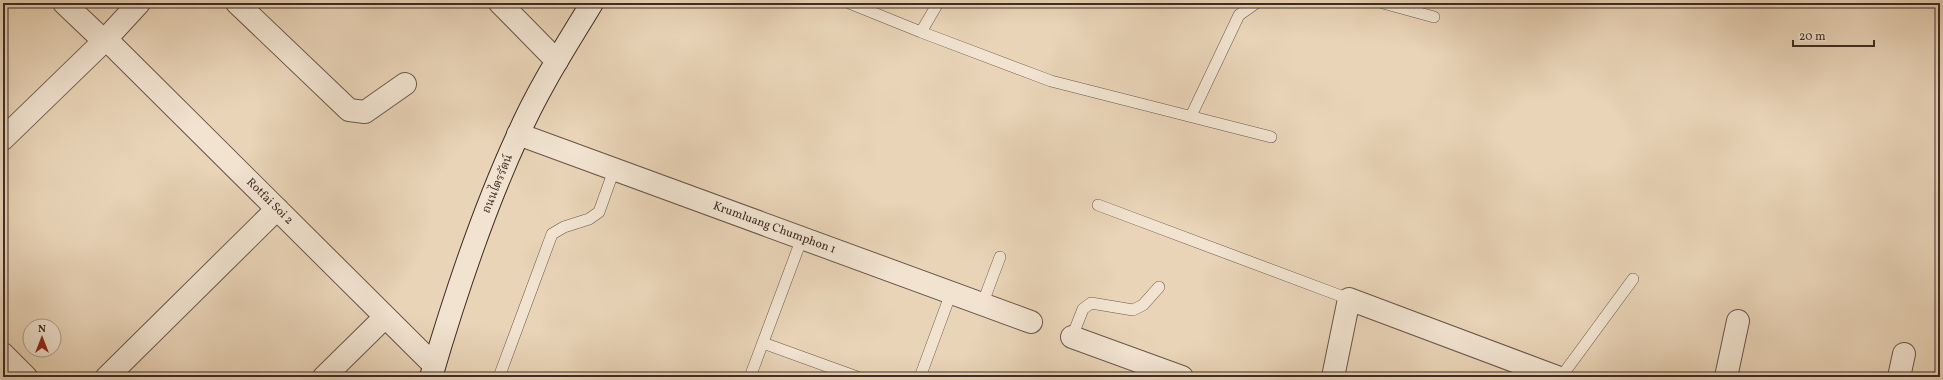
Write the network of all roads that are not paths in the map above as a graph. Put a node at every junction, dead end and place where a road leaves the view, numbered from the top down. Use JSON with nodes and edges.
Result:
{"nodes":[{"id":1,"x":64,"y":3,"type":"edge"},
{"id":2,"x":139,"y":3,"type":"edge"},
{"id":3,"x":237,"y":3,"type":"edge"},
{"id":4,"x":500,"y":3,"type":"edge"},
{"id":5,"x":592,"y":3,"type":"edge"},
{"id":6,"x":848,"y":3,"type":"edge"},
{"id":7,"x":938,"y":3,"type":"edge"},
{"id":8,"x":1256,"y":3,"type":"edge"},
{"id":9,"x":1383,"y":3,"type":"edge"},
{"id":10,"x":1434,"y":17,"type":"dead end"},
{"id":11,"x":920,"y":32,"type":"junction"},
{"id":12,"x":104,"y":40,"type":"junction"},
{"id":13,"x":557,"y":61,"type":"junction"},
{"id":14,"x":405,"y":84,"type":"dead end"},
{"id":15,"x":1191,"y":116,"type":"junction"},
{"id":16,"x":518,"y":134,"type":"junction"},
{"id":17,"x":1271,"y":137,"type":"dead end"},
{"id":18,"x":3,"y":139,"type":"edge"},
{"id":19,"x":614,"y":170,"type":"junction"},
{"id":20,"x":1098,"y":205,"type":"dead end"},
{"id":21,"x":277,"y":209,"type":"junction"},
{"id":22,"x":802,"y":238,"type":"junction"},
{"id":23,"x":1000,"y":257,"type":"dead end"},
{"id":24,"x":1633,"y":279,"type":"dead end"},
{"id":25,"x":1159,"y":287,"type":"dead end"},
{"id":26,"x":951,"y":293,"type":"junction"},
{"id":27,"x":1349,"y":299,"type":"junction"},
{"id":28,"x":982,"y":305,"type":"junction"},
{"id":29,"x":385,"y":317,"type":"junction"},
{"id":30,"x":1738,"y":321,"type":"dead end"},
{"id":31,"x":1031,"y":322,"type":"dead end"},
{"id":32,"x":1072,"y":337,"type":"joint"},
{"id":33,"x":763,"y":343,"type":"junction"},
{"id":34,"x":3,"y":354,"type":"edge"},
{"id":35,"x":1904,"y":354,"type":"dead end"},
{"id":36,"x":432,"y":371,"type":"edge"},
{"id":37,"x":26,"y":377,"type":"edge"},
{"id":38,"x":107,"y":377,"type":"edge"},
{"id":39,"x":324,"y":377,"type":"edge"},
{"id":40,"x":500,"y":377,"type":"edge"},
{"id":41,"x":750,"y":377,"type":"edge"},
{"id":42,"x":857,"y":377,"type":"edge"},
{"id":43,"x":920,"y":377,"type":"edge"},
{"id":44,"x":1182,"y":377,"type":"edge"},
{"id":45,"x":1333,"y":377,"type":"edge"},
{"id":46,"x":1557,"y":377,"type":"edge"},
{"id":47,"x":1562,"y":377,"type":"edge"},
{"id":48,"x":1726,"y":377,"type":"edge"},
{"id":49,"x":1899,"y":377,"type":"edge"}],
"edges":[{"from":1,"to":12,"type":"street","name":"Rotfai Soi 2"},
{"from":2,"to":12,"type":"street"},
{"from":3,"to":14,"type":"street"},
{"from":4,"to":13,"type":"street"},
{"from":5,"to":13,"type":"street","name":"ถนนไตรรัตน์"},
{"from":6,"to":11,"type":"lane"},
{"from":7,"to":11,"type":"lane"},
{"from":8,"to":15,"type":"lane"},
{"from":9,"to":10,"type":"lane"},
{"from":11,"to":15,"type":"lane"},
{"from":12,"to":18,"type":"street"},
{"from":12,"to":21,"type":"street","name":"Rotfai Soi 2"},
{"from":13,"to":16,"type":"street","name":"ถนนไตรรัตน์"},
{"from":15,"to":17,"type":"lane"},
{"from":16,"to":19,"type":"street","name":"Krumluang Chumphon 1"},
{"from":16,"to":36,"type":"street","name":"ถนนไตรรัตน์"},
{"from":19,"to":22,"type":"street","name":"Krumluang Chumphon 1"},
{"from":19,"to":40,"type":"lane"},
{"from":20,"to":27,"type":"lane"},
{"from":21,"to":29,"type":"street","name":"Rotfai Soi 2"},
{"from":21,"to":38,"type":"street"},
{"from":22,"to":26,"type":"street","name":"Krumluang Chumphon 1"},
{"from":22,"to":33,"type":"lane"},
{"from":23,"to":28,"type":"lane"},
{"from":24,"to":47,"type":"lane"},
{"from":25,"to":32,"type":"lane"},
{"from":26,"to":28,"type":"street","name":"Krumluang Chumphon 1"},
{"from":26,"to":43,"type":"lane"},
{"from":27,"to":45,"type":"street"},
{"from":27,"to":46,"type":"street"},
{"from":28,"to":31,"type":"street","name":"Krumluang Chumphon 1"},
{"from":29,"to":36,"type":"street","name":"Rotfai Soi 2"},
{"from":29,"to":39,"type":"street"},
{"from":30,"to":48,"type":"street"},
{"from":32,"to":44,"type":"street"},
{"from":33,"to":41,"type":"lane"},
{"from":33,"to":42,"type":"lane"},
{"from":34,"to":37,"type":"street"},
{"from":35,"to":49,"type":"street"}]}
